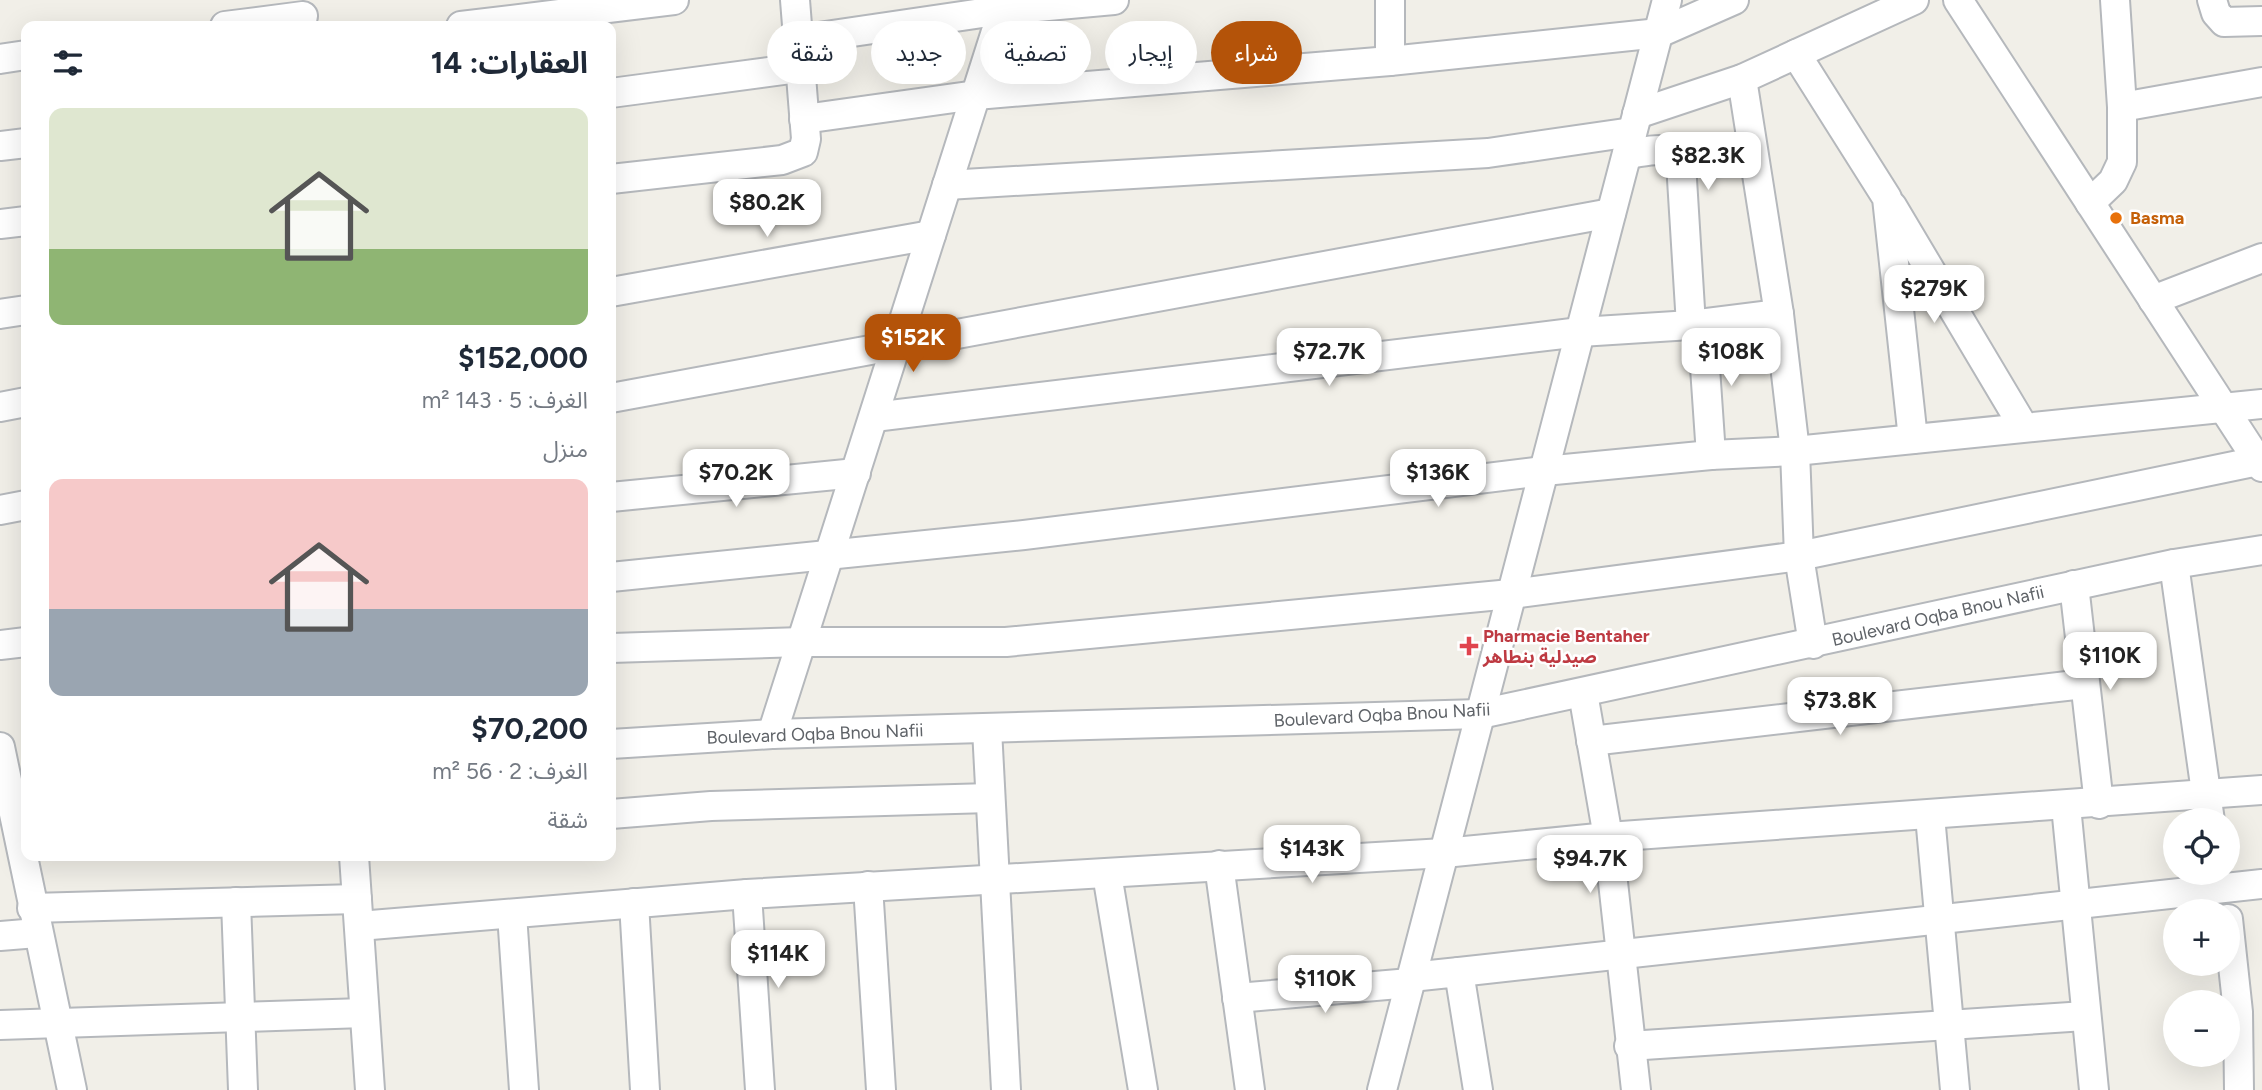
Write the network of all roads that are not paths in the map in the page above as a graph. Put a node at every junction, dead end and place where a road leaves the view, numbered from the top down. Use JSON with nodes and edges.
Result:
{"nodes":[{"id":1,"x":674,"y":0,"type":"edge"},
{"id":2,"x":795,"y":0,"type":"edge"},
{"id":3,"x":1114,"y":0,"type":"edge"},
{"id":4,"x":1390,"y":0,"type":"edge"},
{"id":5,"x":1667,"y":0,"type":"edge"},
{"id":6,"x":1734,"y":0,"type":"edge"},
{"id":7,"x":1914,"y":0,"type":"edge"},
{"id":8,"x":1958,"y":0,"type":"edge"},
{"id":9,"x":2115,"y":0,"type":"edge"},
{"id":10,"x":2212,"y":0,"type":"edge"},
{"id":11,"x":1005,"y":5,"type":"edge"},
{"id":12,"x":303,"y":14,"type":"edge"},
{"id":13,"x":258,"y":21,"type":"edge"},
{"id":14,"x":502,"y":21,"type":"edge"},
{"id":15,"x":797,"y":21,"type":"edge"},
{"id":16,"x":2262,"y":21,"type":"edge"},
{"id":17,"x":857,"y":30,"type":"edge"},
{"id":18,"x":1659,"y":33,"type":"junction"},
{"id":19,"x":1796,"y":54,"type":"junction"},
{"id":20,"x":21,"y":56,"type":"edge"},
{"id":21,"x":0,"y":59,"type":"edge"},
{"id":22,"x":1390,"y":61,"type":"junction"},
{"id":23,"x":767,"y":72,"type":"edge"},
{"id":24,"x":1742,"y":79,"type":"junction"},
{"id":25,"x":2262,"y":82,"type":"edge"},
{"id":26,"x":801,"y":84,"type":"edge"},
{"id":27,"x":616,"y":92,"type":"edge"},
{"id":28,"x":976,"y":95,"type":"junction"},
{"id":29,"x":2122,"y":107,"type":"junction"},
{"id":30,"x":804,"y":119,"type":"junction"},
{"id":31,"x":1632,"y":133,"type":"junction"},
{"id":32,"x":21,"y":144,"type":"edge"},
{"id":33,"x":0,"y":146,"type":"edge"},
{"id":34,"x":616,"y":178,"type":"edge"},
{"id":35,"x":947,"y":185,"type":"junction"},
{"id":36,"x":1887,"y":198,"type":"junction"},
{"id":37,"x":2090,"y":203,"type":"junction"},
{"id":38,"x":1611,"y":213,"type":"junction"},
{"id":39,"x":21,"y":221,"type":"edge"},
{"id":40,"x":0,"y":224,"type":"edge"},
{"id":41,"x":931,"y":234,"type":"junction"},
{"id":42,"x":2262,"y":258,"type":"edge"},
{"id":43,"x":616,"y":291,"type":"edge"},
{"id":44,"x":2153,"y":300,"type":"junction"},
{"id":45,"x":21,"y":311,"type":"edge"},
{"id":46,"x":0,"y":314,"type":"edge"},
{"id":47,"x":1779,"y":314,"type":"junction"},
{"id":48,"x":1697,"y":325,"type":"junction"},
{"id":49,"x":1580,"y":332,"type":"junction"},
{"id":50,"x":896,"y":345,"type":"junction"},
{"id":51,"x":616,"y":397,"type":"edge"},
{"id":52,"x":21,"y":403,"type":"edge"},
{"id":53,"x":2262,"y":404,"type":"edge"},
{"id":54,"x":0,"y":407,"type":"edge"},
{"id":55,"x":2223,"y":408,"type":"junction"},
{"id":56,"x":874,"y":416,"type":"junction"},
{"id":57,"x":2023,"y":426,"type":"junction"},
{"id":58,"x":1913,"y":439,"type":"junction"},
{"id":59,"x":1795,"y":451,"type":"junction"},
{"id":60,"x":1711,"y":455,"type":"junction"},
{"id":61,"x":2260,"y":464,"type":"edge"},
{"id":62,"x":1544,"y":471,"type":"junction"},
{"id":63,"x":856,"y":473,"type":"junction"},
{"id":64,"x":616,"y":497,"type":"edge"},
{"id":65,"x":21,"y":506,"type":"edge"},
{"id":66,"x":0,"y":510,"type":"edge"},
{"id":67,"x":2262,"y":550,"type":"edge"},
{"id":68,"x":830,"y":554,"type":"junction"},
{"id":69,"x":1799,"y":556,"type":"junction"},
{"id":70,"x":2174,"y":564,"type":"junction"},
{"id":71,"x":616,"y":576,"type":"edge"},
{"id":72,"x":2074,"y":586,"type":"junction"},
{"id":73,"x":1511,"y":594,"type":"junction"},
{"id":74,"x":802,"y":642,"type":"junction"},
{"id":75,"x":21,"y":643,"type":"edge"},
{"id":76,"x":1813,"y":644,"type":"junction"},
{"id":77,"x":0,"y":645,"type":"edge"},
{"id":78,"x":616,"y":648,"type":"edge"},
{"id":79,"x":2084,"y":684,"type":"junction"},
{"id":80,"x":1583,"y":693,"type":"junction"},
{"id":81,"x":1480,"y":714,"type":"junction"},
{"id":82,"x":987,"y":729,"type":"junction"},
{"id":83,"x":772,"y":734,"type":"junction"},
{"id":84,"x":1591,"y":741,"type":"junction"},
{"id":85,"x":616,"y":744,"type":"edge"},
{"id":86,"x":8,"y":766,"type":"edge"},
{"id":87,"x":2262,"y":790,"type":"edge"},
{"id":88,"x":990,"y":798,"type":"junction"},
{"id":89,"x":2099,"y":804,"type":"junction"},
{"id":90,"x":2066,"y":806,"type":"junction"},
{"id":91,"x":2207,"y":808,"type":"edge"},
{"id":92,"x":616,"y":814,"type":"edge"},
{"id":93,"x":1930,"y":816,"type":"junction"},
{"id":94,"x":1608,"y":837,"type":"junction"},
{"id":95,"x":15,"y":852,"type":"edge"},
{"id":96,"x":1444,"y":853,"type":"junction"},
{"id":97,"x":354,"y":861,"type":"edge"},
{"id":98,"x":1219,"y":865,"type":"junction"},
{"id":99,"x":1107,"y":874,"type":"junction"},
{"id":100,"x":995,"y":882,"type":"junction"},
{"id":101,"x":2262,"y":884,"type":"edge"},
{"id":102,"x":868,"y":886,"type":"junction"},
{"id":103,"x":2224,"y":891,"type":"edge"},
{"id":104,"x":747,"y":894,"type":"junction"},
{"id":105,"x":236,"y":902,"type":"junction"},
{"id":106,"x":634,"y":903,"type":"junction"},
{"id":107,"x":2076,"y":904,"type":"junction"},
{"id":108,"x":358,"y":912,"type":"junction"},
{"id":109,"x":512,"y":914,"type":"junction"},
{"id":110,"x":35,"y":920,"type":"junction"},
{"id":111,"x":1941,"y":920,"type":"junction"},
{"id":112,"x":0,"y":936,"type":"edge"},
{"id":113,"x":1623,"y":955,"type":"junction"},
{"id":114,"x":2240,"y":969,"type":"edge"},
{"id":115,"x":1460,"y":972,"type":"junction"},
{"id":116,"x":1410,"y":980,"type":"junction"},
{"id":117,"x":1237,"y":998,"type":"junction"},
{"id":118,"x":2250,"y":1011,"type":"edge"},
{"id":119,"x":364,"y":1013,"type":"junction"},
{"id":120,"x":2085,"y":1016,"type":"junction"},
{"id":121,"x":240,"y":1017,"type":"junction"},
{"id":122,"x":57,"y":1021,"type":"junction"},
{"id":123,"x":0,"y":1025,"type":"edge"},
{"id":124,"x":1947,"y":1025,"type":"junction"},
{"id":125,"x":1629,"y":1046,"type":"junction"},
{"id":126,"x":72,"y":1090,"type":"edge"},
{"id":127,"x":243,"y":1090,"type":"edge"},
{"id":128,"x":370,"y":1090,"type":"edge"},
{"id":129,"x":524,"y":1090,"type":"edge"},
{"id":130,"x":645,"y":1090,"type":"edge"},
{"id":131,"x":760,"y":1090,"type":"edge"},
{"id":132,"x":881,"y":1090,"type":"edge"},
{"id":133,"x":1006,"y":1090,"type":"edge"},
{"id":134,"x":1143,"y":1090,"type":"edge"},
{"id":135,"x":1250,"y":1090,"type":"edge"},
{"id":136,"x":1382,"y":1090,"type":"edge"},
{"id":137,"x":1478,"y":1090,"type":"edge"},
{"id":138,"x":1636,"y":1090,"type":"edge"},
{"id":139,"x":1955,"y":1090,"type":"edge"},
{"id":140,"x":2094,"y":1090,"type":"edge"},
{"id":141,"x":2239,"y":1090,"type":"edge"}],
"edges":[{"from":1,"to":14,"type":"street"},
{"from":2,"to":15,"type":"street"},
{"from":3,"to":11,"type":"street"},
{"from":4,"to":22,"type":"street"},
{"from":5,"to":18,"type":"street"},
{"from":6,"to":18,"type":"street"},
{"from":7,"to":19,"type":"street"},
{"from":8,"to":37,"type":"street"},
{"from":9,"to":29,"type":"street"},
{"from":10,"to":16,"type":"street"},
{"from":11,"to":17,"type":"street"},
{"from":11,"to":28,"type":"street"},
{"from":12,"to":13,"type":"street"},
{"from":18,"to":22,"type":"street"},
{"from":18,"to":31,"type":"street"},
{"from":19,"to":24,"type":"street"},
{"from":19,"to":36,"type":"street"},
{"from":20,"to":21,"type":"street"},
{"from":22,"to":28,"type":"street"},
{"from":23,"to":27,"type":"street"},
{"from":24,"to":31,"type":"street"},
{"from":24,"to":47,"type":"street"},
{"from":25,"to":29,"type":"street"},
{"from":26,"to":30,"type":"street"},
{"from":28,"to":30,"type":"street"},
{"from":28,"to":35,"type":"street"},
{"from":29,"to":37,"type":"street"},
{"from":30,"to":34,"type":"street"},
{"from":31,"to":35,"type":"street"},
{"from":31,"to":38,"type":"street"},
{"from":31,"to":48,"type":"street"},
{"from":32,"to":33,"type":"street"},
{"from":35,"to":41,"type":"street"},
{"from":36,"to":57,"type":"street"},
{"from":36,"to":58,"type":"street"},
{"from":37,"to":44,"type":"street"},
{"from":38,"to":49,"type":"street"},
{"from":38,"to":50,"type":"street"},
{"from":39,"to":40,"type":"street"},
{"from":41,"to":43,"type":"street"},
{"from":41,"to":50,"type":"street"},
{"from":42,"to":44,"type":"street"},
{"from":44,"to":55,"type":"street"},
{"from":45,"to":46,"type":"street"},
{"from":47,"to":48,"type":"street"},
{"from":47,"to":59,"type":"street"},
{"from":48,"to":49,"type":"street"},
{"from":48,"to":60,"type":"street"},
{"from":49,"to":56,"type":"street"},
{"from":49,"to":62,"type":"street"},
{"from":50,"to":51,"type":"street"},
{"from":50,"to":56,"type":"street"},
{"from":52,"to":54,"type":"street"},
{"from":53,"to":55,"type":"street"},
{"from":55,"to":57,"type":"street"},
{"from":55,"to":61,"type":"street"},
{"from":56,"to":63,"type":"street"},
{"from":57,"to":58,"type":"street"},
{"from":58,"to":59,"type":"street"},
{"from":59,"to":60,"type":"street"},
{"from":59,"to":69,"type":"street"},
{"from":60,"to":62,"type":"street"},
{"from":61,"to":69,"type":"street"},
{"from":62,"to":68,"type":"street"},
{"from":62,"to":73,"type":"street"},
{"from":63,"to":64,"type":"street"},
{"from":63,"to":68,"type":"street"},
{"from":65,"to":66,"type":"street"},
{"from":67,"to":70,"type":"street","name":"Boulevard Oqba Bnou Nafii"},
{"from":68,"to":71,"type":"street"},
{"from":68,"to":74,"type":"street"},
{"from":69,"to":73,"type":"street"},
{"from":69,"to":76,"type":"street"},
{"from":70,"to":72,"type":"street","name":"Boulevard Oqba Bnou Nafii"},
{"from":70,"to":91,"type":"street"},
{"from":72,"to":76,"type":"street","name":"Boulevard Oqba Bnou Nafii"},
{"from":72,"to":79,"type":"street"},
{"from":73,"to":74,"type":"street"},
{"from":73,"to":81,"type":"street"},
{"from":74,"to":78,"type":"street"},
{"from":74,"to":83,"type":"street"},
{"from":75,"to":77,"type":"street"},
{"from":76,"to":80,"type":"street","name":"Boulevard Oqba Bnou Nafii"},
{"from":79,"to":84,"type":"street"},
{"from":79,"to":89,"type":"street"},
{"from":80,"to":81,"type":"street","name":"Boulevard Oqba Bnou Nafii"},
{"from":80,"to":84,"type":"street"},
{"from":81,"to":82,"type":"street","name":"Boulevard Oqba Bnou Nafii"},
{"from":81,"to":96,"type":"street"},
{"from":82,"to":83,"type":"street","name":"Boulevard Oqba Bnou Nafii"},
{"from":82,"to":88,"type":"street"},
{"from":83,"to":85,"type":"street","name":"Boulevard Oqba Bnou Nafii"},
{"from":84,"to":94,"type":"street"},
{"from":86,"to":95,"type":"street"},
{"from":87,"to":91,"type":"street"},
{"from":88,"to":92,"type":"street"},
{"from":88,"to":100,"type":"street"},
{"from":89,"to":90,"type":"street"},
{"from":89,"to":91,"type":"street"},
{"from":90,"to":93,"type":"street"},
{"from":90,"to":107,"type":"street"},
{"from":93,"to":94,"type":"street"},
{"from":93,"to":111,"type":"street"},
{"from":94,"to":96,"type":"street"},
{"from":94,"to":113,"type":"street"},
{"from":95,"to":110,"type":"street"},
{"from":96,"to":98,"type":"street"},
{"from":96,"to":116,"type":"street"},
{"from":97,"to":108,"type":"street"},
{"from":98,"to":99,"type":"street"},
{"from":98,"to":117,"type":"street"},
{"from":99,"to":100,"type":"street"},
{"from":99,"to":134,"type":"street"},
{"from":100,"to":102,"type":"street"},
{"from":100,"to":133,"type":"street"},
{"from":101,"to":103,"type":"street"},
{"from":102,"to":104,"type":"street"},
{"from":102,"to":132,"type":"street"},
{"from":103,"to":107,"type":"street"},
{"from":104,"to":106,"type":"street"},
{"from":104,"to":131,"type":"street"},
{"from":105,"to":108,"type":"street"},
{"from":105,"to":110,"type":"street"},
{"from":105,"to":121,"type":"street"},
{"from":106,"to":109,"type":"street"},
{"from":106,"to":130,"type":"street"},
{"from":107,"to":111,"type":"street"},
{"from":107,"to":120,"type":"street"},
{"from":108,"to":109,"type":"street"},
{"from":108,"to":119,"type":"street"},
{"from":109,"to":129,"type":"street"},
{"from":110,"to":112,"type":"street"},
{"from":110,"to":122,"type":"street"},
{"from":111,"to":113,"type":"street"},
{"from":111,"to":124,"type":"street"},
{"from":113,"to":115,"type":"street"},
{"from":113,"to":125,"type":"street"},
{"from":114,"to":118,"type":"street"},
{"from":115,"to":116,"type":"street"},
{"from":115,"to":137,"type":"street"},
{"from":116,"to":117,"type":"street"},
{"from":116,"to":136,"type":"street"},
{"from":117,"to":135,"type":"street"},
{"from":118,"to":141,"type":"street"},
{"from":119,"to":121,"type":"street"},
{"from":119,"to":128,"type":"street"},
{"from":120,"to":124,"type":"street"},
{"from":120,"to":140,"type":"street"},
{"from":121,"to":122,"type":"street"},
{"from":121,"to":127,"type":"street"},
{"from":122,"to":123,"type":"street"},
{"from":122,"to":126,"type":"street"},
{"from":124,"to":125,"type":"street"},
{"from":124,"to":139,"type":"street"},
{"from":125,"to":138,"type":"street"}]}
